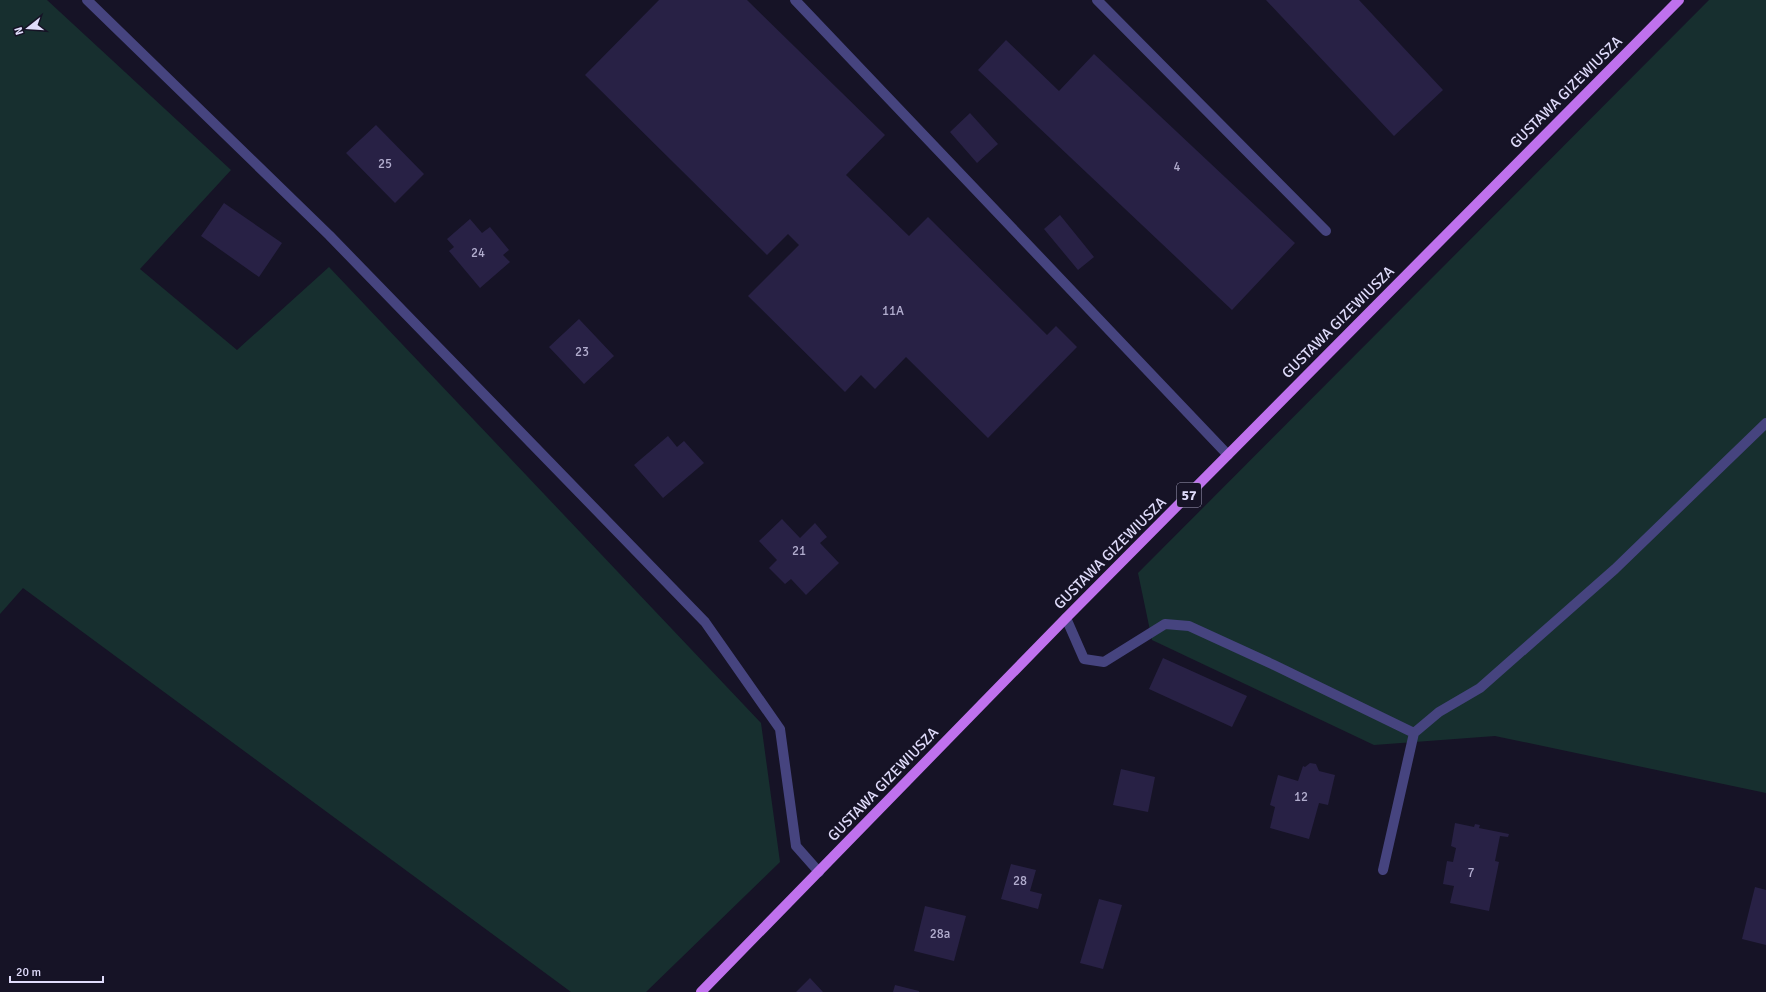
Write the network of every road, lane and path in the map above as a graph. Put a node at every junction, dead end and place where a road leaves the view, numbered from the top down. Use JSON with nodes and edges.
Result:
{"nodes":[{"id":1,"x":87,"y":0,"type":"edge"},
{"id":2,"x":795,"y":0,"type":"edge"},
{"id":3,"x":1097,"y":0,"type":"edge"},
{"id":4,"x":1679,"y":0,"type":"edge"},
{"id":5,"x":1326,"y":231,"type":"dead end"},
{"id":6,"x":1766,"y":423,"type":"edge"},
{"id":7,"x":1228,"y":455,"type":"junction"},
{"id":8,"x":1066,"y":618,"type":"junction"},
{"id":9,"x":1414,"y":733,"type":"junction"},
{"id":10,"x":1383,"y":870,"type":"dead end"},
{"id":11,"x":819,"y":872,"type":"junction"},
{"id":12,"x":701,"y":992,"type":"edge"}],
"edges":[{"from":1,"to":11,"type":"street"},
{"from":2,"to":7,"type":"street"},
{"from":3,"to":5,"type":"street"},
{"from":4,"to":7,"type":"main road","name":"GUSTAWA GIZEWIUSZA","number":"57"},
{"from":6,"to":9,"type":"street"},
{"from":7,"to":8,"type":"main road","name":"GUSTAWA GIZEWIUSZA","number":"57"},
{"from":8,"to":9,"type":"street"},
{"from":8,"to":11,"type":"main road","name":"GUSTAWA GIZEWIUSZA","number":"57"},
{"from":9,"to":10,"type":"street"},
{"from":11,"to":12,"type":"main road","name":"GUSTAWA GIZEWIUSZA","number":"57"}]}
